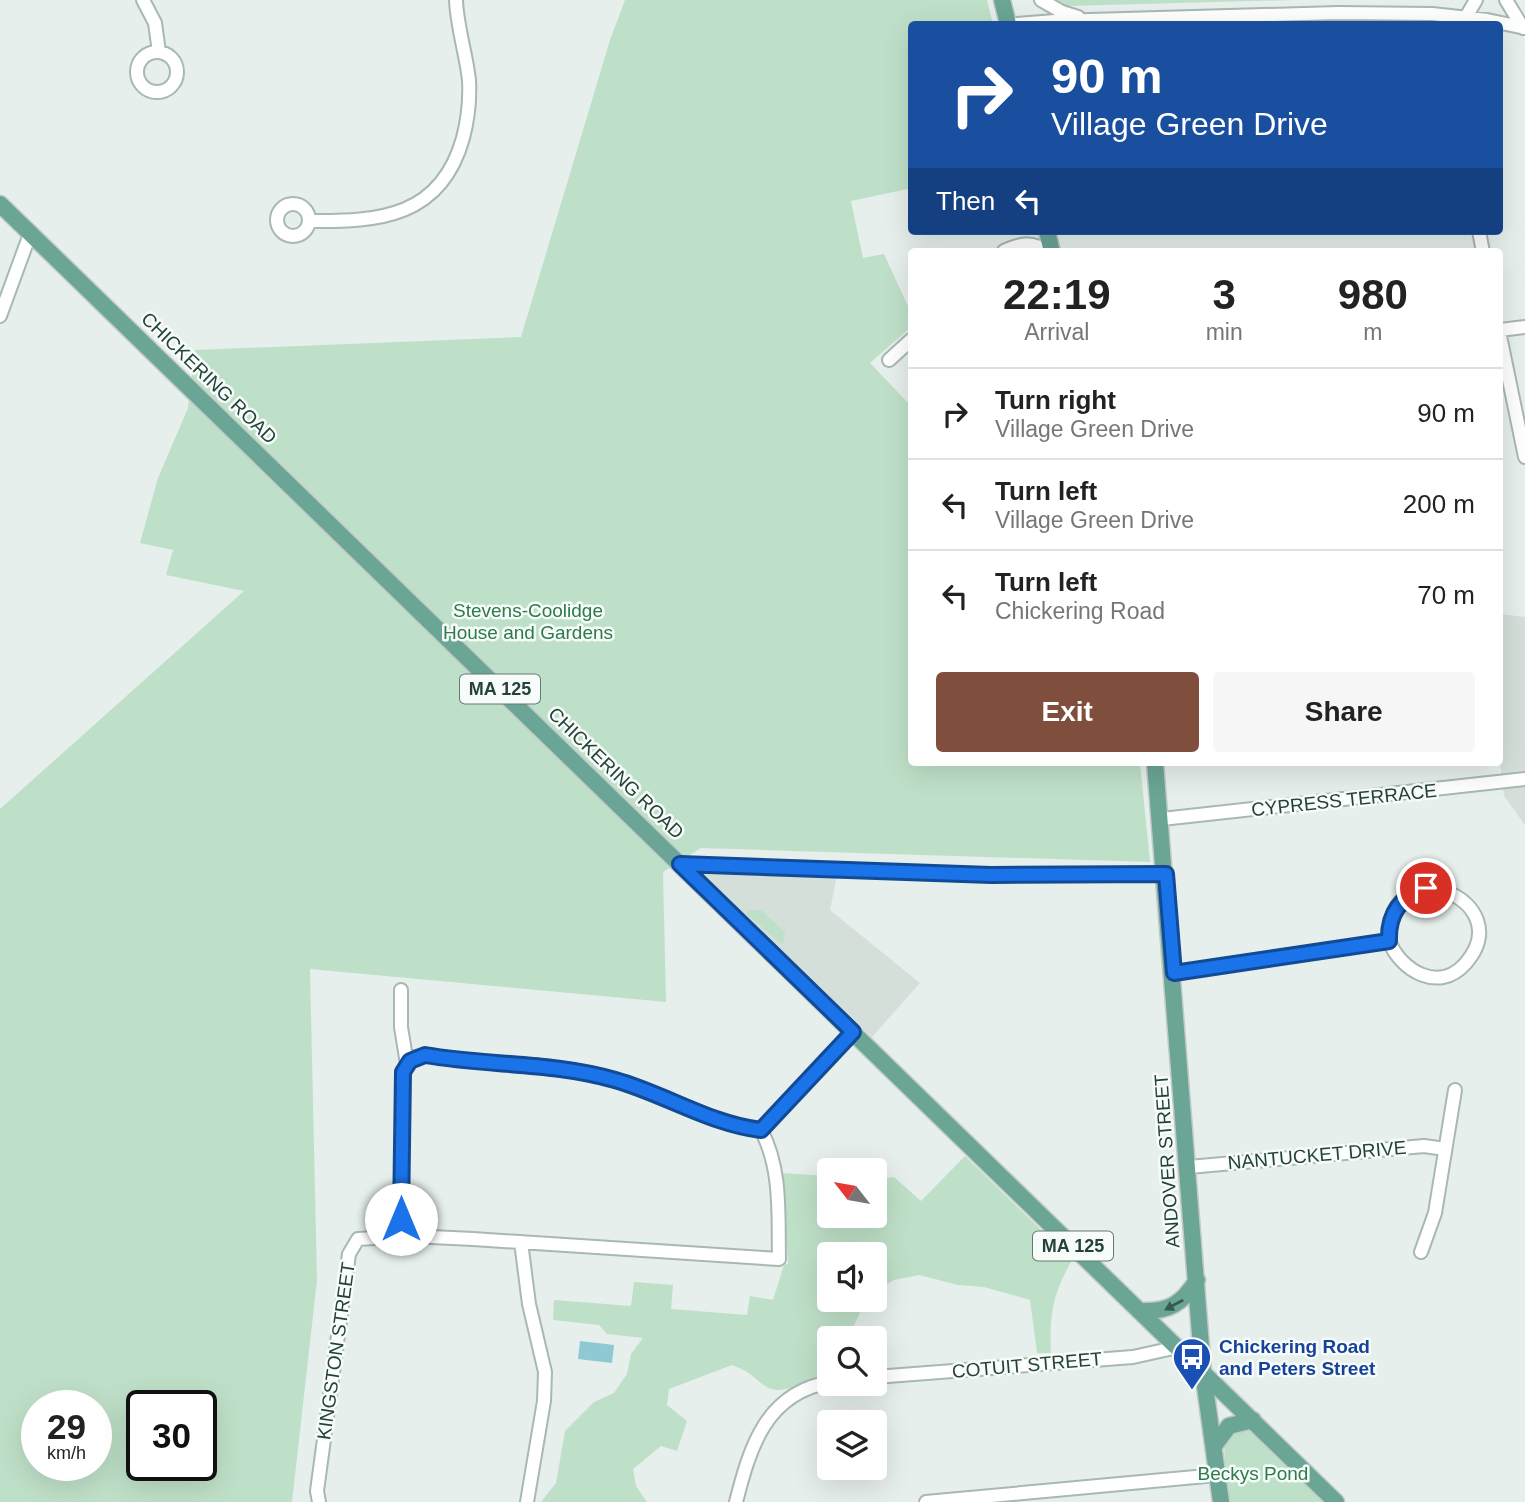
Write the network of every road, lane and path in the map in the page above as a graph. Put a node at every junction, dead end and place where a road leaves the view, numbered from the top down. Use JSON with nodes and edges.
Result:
{"nodes":[{"id":1,"x":143,"y":0,"type":"edge"},
{"id":2,"x":456,"y":0,"type":"edge"},
{"id":3,"x":1002,"y":0,"type":"edge"},
{"id":4,"x":1041,"y":0,"type":"edge"},
{"id":5,"x":1476,"y":0,"type":"edge"},
{"id":6,"x":1506,"y":0,"type":"edge"},
{"id":7,"x":1466,"y":17,"type":"junction"},
{"id":8,"x":1434,"y":19,"type":"edge"},
{"id":9,"x":1007,"y":21,"type":"edge"},
{"id":10,"x":1092,"y":21,"type":"joint"},
{"id":11,"x":1487,"y":21,"type":"edge"},
{"id":12,"x":1503,"y":24,"type":"edge"},
{"id":13,"x":1524,"y":28,"type":"edge"},
{"id":14,"x":159,"y":52,"type":"dead end"},
{"id":15,"x":0,"y":204,"type":"edge"},
{"id":16,"x":309,"y":221,"type":"dead end"},
{"id":17,"x":30,"y":234,"type":"junction"},
{"id":18,"x":1021,"y":235,"type":"edge"},
{"id":19,"x":1006,"y":248,"type":"edge"},
{"id":20,"x":1011,"y":248,"type":"edge"},
{"id":21,"x":1044,"y":248,"type":"edge"},
{"id":22,"x":0,"y":316,"type":"edge"},
{"id":23,"x":1525,"y":327,"type":"edge"},
{"id":24,"x":1503,"y":330,"type":"edge"},
{"id":25,"x":908,"y":343,"type":"edge"},
{"id":26,"x":1503,"y":351,"type":"edge"},
{"id":27,"x":889,"y":360,"type":"dead end"},
{"id":28,"x":1525,"y":457,"type":"edge"},
{"id":29,"x":1155,"y":766,"type":"edge"},
{"id":30,"x":1525,"y":779,"type":"edge"},
{"id":31,"x":1162,"y":819,"type":"junction"},
{"id":32,"x":680,"y":864,"type":"junction"},
{"id":33,"x":1166,"y":874,"type":"junction"},
{"id":34,"x":1389,"y":941,"type":"junction"},
{"id":35,"x":1174,"y":973,"type":"junction"},
{"id":36,"x":401,"y":990,"type":"dead end"},
{"id":37,"x":853,"y":1032,"type":"junction"},
{"id":38,"x":407,"y":1064,"type":"junction"},
{"id":39,"x":1455,"y":1090,"type":"dead end"},
{"id":40,"x":761,"y":1130,"type":"junction"},
{"id":41,"x":1445,"y":1149,"type":"junction"},
{"id":42,"x":1189,"y":1167,"type":"junction"},
{"id":43,"x":402,"y":1236,"type":"junction"},
{"id":44,"x":522,"y":1242,"type":"junction"},
{"id":45,"x":1421,"y":1252,"type":"dead end"},
{"id":46,"x":1197,"y":1280,"type":"junction"},
{"id":47,"x":1140,"y":1311,"type":"junction"},
{"id":48,"x":1178,"y":1347,"type":"junction"},
{"id":49,"x":1203,"y":1372,"type":"junction"},
{"id":50,"x":887,"y":1376,"type":"edge"},
{"id":51,"x":817,"y":1387,"type":"edge"},
{"id":52,"x":1253,"y":1420,"type":"junction"},
{"id":53,"x":1214,"y":1446,"type":"junction"},
{"id":54,"x":1217,"y":1475,"type":"junction"},
{"id":55,"x":319,"y":1502,"type":"edge"},
{"id":56,"x":527,"y":1502,"type":"edge"},
{"id":57,"x":736,"y":1502,"type":"edge"},
{"id":58,"x":926,"y":1502,"type":"edge"},
{"id":59,"x":1221,"y":1502,"type":"edge"},
{"id":60,"x":1336,"y":1502,"type":"edge"}],
"edges":[{"from":1,"to":14,"type":"street"},
{"from":2,"to":16,"type":"street"},
{"from":3,"to":9,"type":"main road"},
{"from":4,"to":10,"type":"street"},
{"from":5,"to":7,"type":"street"},
{"from":6,"to":13,"type":"street"},
{"from":7,"to":8,"type":"street"},
{"from":7,"to":11,"type":"street"},
{"from":8,"to":10,"type":"street"},
{"from":12,"to":13,"type":"street"},
{"from":15,"to":17,"type":"main road","name":"CHICKERING ROAD","number":"MA 125"},
{"from":17,"to":22,"type":"street"},
{"from":17,"to":32,"type":"main road","name":"CHICKERING ROAD","number":"MA 125"},
{"from":18,"to":19,"type":"street"},
{"from":20,"to":21,"type":"street"},
{"from":23,"to":24,"type":"street"},
{"from":25,"to":27,"type":"street"},
{"from":26,"to":28,"type":"street"},
{"from":29,"to":31,"type":"main road","name":"ANDOVER STREET"},
{"from":30,"to":31,"type":"street","name":"CYPRESS TERRACE"},
{"from":31,"to":33,"type":"main road","name":"ANDOVER STREET"},
{"from":32,"to":33,"type":"street"},
{"from":32,"to":37,"type":"main road","name":"CHICKERING ROAD","number":"MA 125"},
{"from":33,"to":35,"type":"main road","name":"ANDOVER STREET"},
{"from":34,"to":34,"type":"street"},
{"from":34,"to":35,"type":"street"},
{"from":35,"to":42,"type":"main road","name":"ANDOVER STREET"},
{"from":36,"to":38,"type":"street"},
{"from":37,"to":40,"type":"street"},
{"from":37,"to":47,"type":"main road","name":"CHICKERING ROAD","number":"MA 125"},
{"from":38,"to":40,"type":"street"},
{"from":38,"to":43,"type":"street"},
{"from":39,"to":41,"type":"street"},
{"from":40,"to":44,"type":"street","name":"KINGSTON STREET"},
{"from":41,"to":42,"type":"street","name":"NANTUCKET DRIVE"},
{"from":41,"to":45,"type":"street"},
{"from":42,"to":46,"type":"main road","name":"ANDOVER STREET"},
{"from":43,"to":44,"type":"street","name":"KINGSTON STREET"},
{"from":43,"to":55,"type":"street","name":"KINGSTON STREET"},
{"from":44,"to":56,"type":"street"},
{"from":46,"to":47,"type":"main road","one_way":true},
{"from":46,"to":49,"type":"main road","name":"ANDOVER STREET"},
{"from":47,"to":48,"type":"main road","name":"CHICKERING ROAD","number":"MA 125"},
{"from":48,"to":49,"type":"main road","name":"CHICKERING ROAD","number":"MA 125"},
{"from":48,"to":50,"type":"street","name":"COTUIT STREET"},
{"from":49,"to":52,"type":"main road","number":"MA 125"},
{"from":49,"to":53,"type":"main road","name":"ANDOVER STREET"},
{"from":51,"to":57,"type":"street"},
{"from":52,"to":53,"type":"main road"},
{"from":52,"to":60,"type":"main road","number":"MA 125"},
{"from":53,"to":54,"type":"main road","name":"ANDOVER STREET"},
{"from":54,"to":58,"type":"street"},
{"from":54,"to":59,"type":"main road","name":"ANDOVER STREET"}]}
